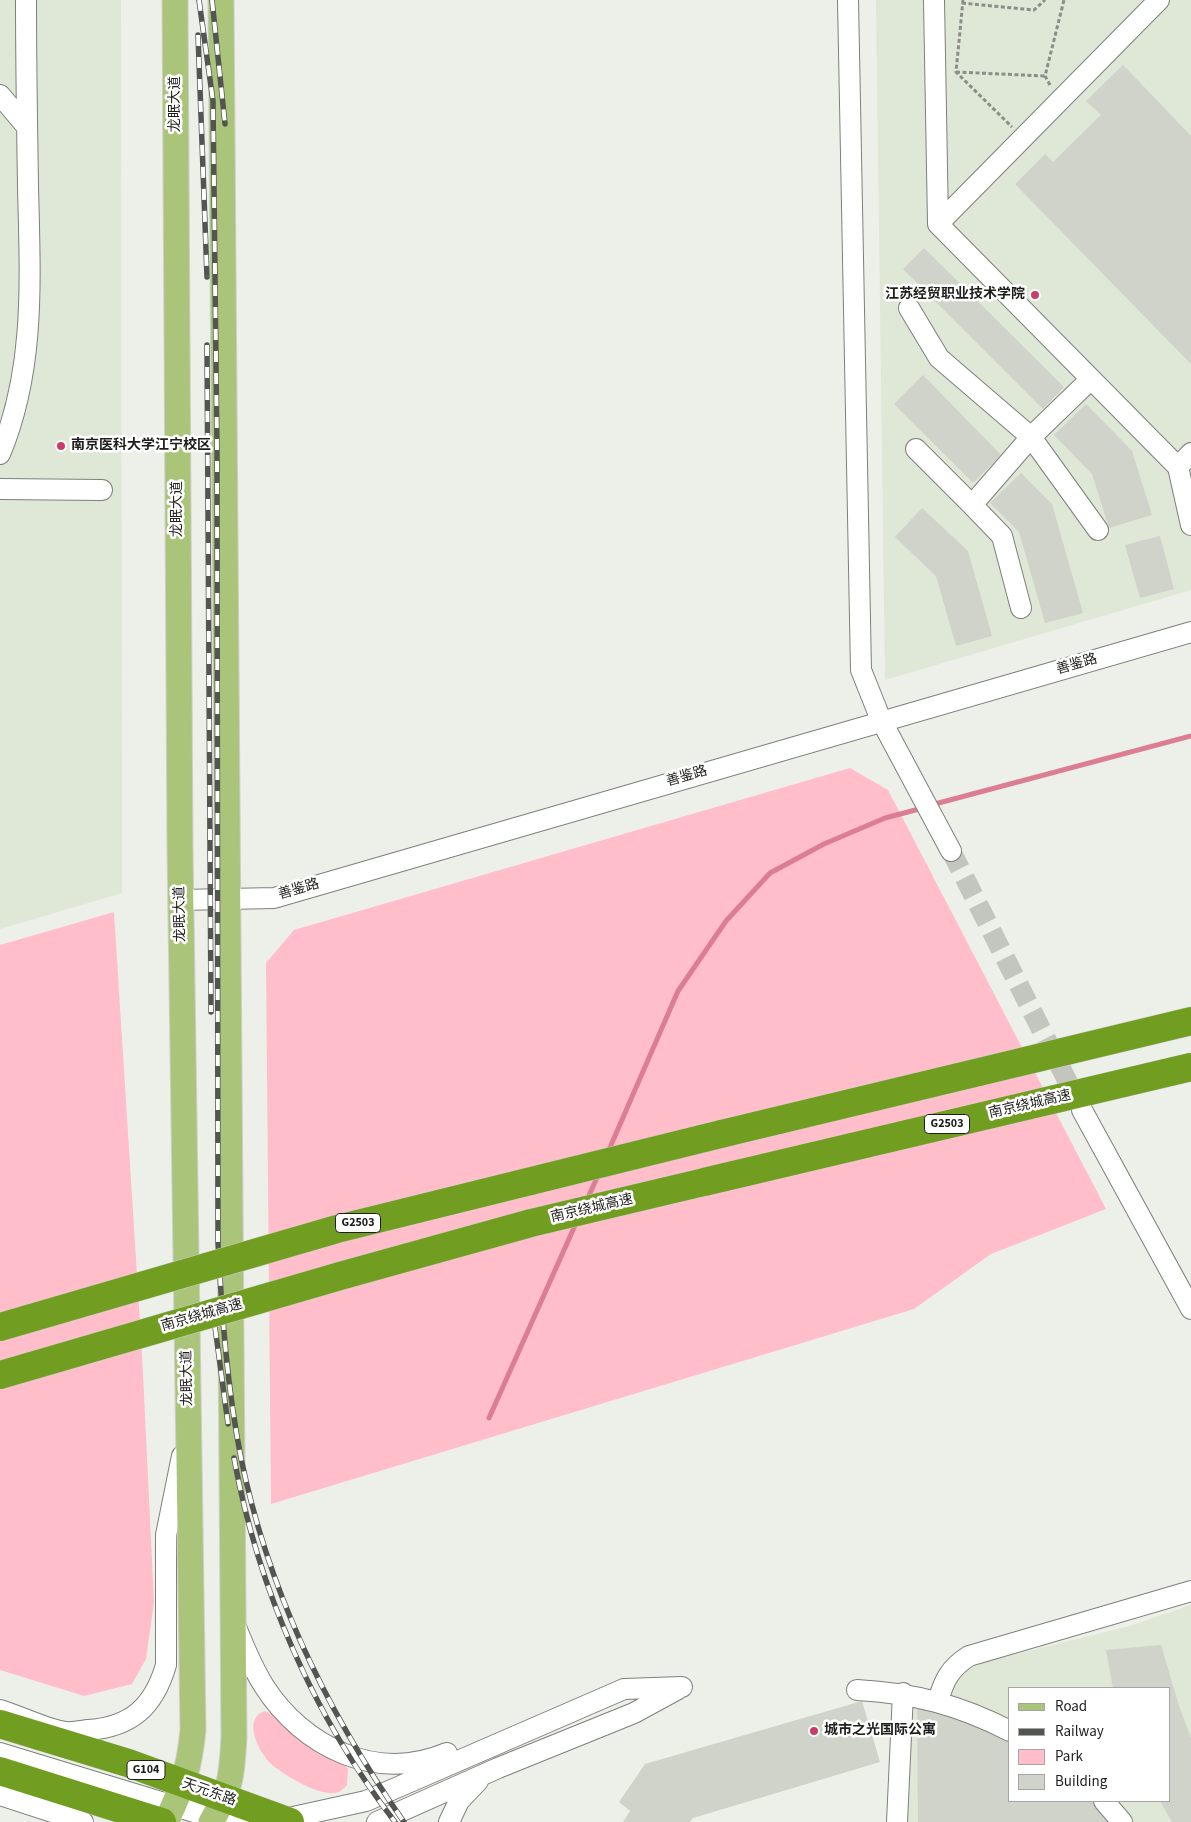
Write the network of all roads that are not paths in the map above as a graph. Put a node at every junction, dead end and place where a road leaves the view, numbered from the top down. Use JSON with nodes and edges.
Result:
{"nodes":[{"id":1,"x":26,"y":0,"type":"edge"},
{"id":2,"x":176,"y":0,"type":"edge"},
{"id":3,"x":221,"y":0,"type":"edge"},
{"id":4,"x":848,"y":0,"type":"edge"},
{"id":5,"x":934,"y":0,"type":"edge"},
{"id":6,"x":1159,"y":0,"type":"edge"},
{"id":7,"x":0,"y":95,"type":"edge"},
{"id":8,"x":27,"y":127,"type":"junction"},
{"id":9,"x":938,"y":224,"type":"junction"},
{"id":10,"x":910,"y":308,"type":"dead end"},
{"id":11,"x":1091,"y":379,"type":"junction"},
{"id":12,"x":1031,"y":438,"type":"junction"},
{"id":13,"x":916,"y":449,"type":"dead end"},
{"id":14,"x":0,"y":454,"type":"edge"},
{"id":15,"x":1184,"y":460,"type":"edge"},
{"id":16,"x":0,"y":490,"type":"edge"},
{"id":17,"x":102,"y":490,"type":"dead end"},
{"id":18,"x":972,"y":505,"type":"junction"},
{"id":19,"x":1191,"y":525,"type":"edge"},
{"id":20,"x":1098,"y":530,"type":"dead end"},
{"id":21,"x":1021,"y":608,"type":"dead end"},
{"id":22,"x":1191,"y":632,"type":"edge"},
{"id":23,"x":881,"y":720,"type":"junction"},
{"id":24,"x":951,"y":851,"type":"tunnel mouth"},
{"id":25,"x":228,"y":898,"type":"junction"},
{"id":26,"x":181,"y":900,"type":"junction"},
{"id":27,"x":1191,"y":1021,"type":"edge"},
{"id":28,"x":1191,"y":1067,"type":"edge"},
{"id":29,"x":1082,"y":1110,"type":"tunnel mouth"},
{"id":30,"x":1191,"y":1309,"type":"edge"},
{"id":31,"x":0,"y":1327,"type":"edge"},
{"id":32,"x":0,"y":1375,"type":"edge"},
{"id":33,"x":188,"y":1425,"type":"junction"},
{"id":34,"x":1191,"y":1591,"type":"edge"},
{"id":35,"x":234,"y":1622,"type":"junction"},
{"id":36,"x":857,"y":1690,"type":"dead end"},
{"id":37,"x":904,"y":1694,"type":"junction"},
{"id":38,"x":938,"y":1701,"type":"junction"},
{"id":39,"x":0,"y":1710,"type":"edge"},
{"id":40,"x":550,"y":1721,"type":"junction"},
{"id":41,"x":0,"y":1724,"type":"edge"},
{"id":42,"x":1008,"y":1730,"type":"edge"},
{"id":43,"x":66,"y":1732,"type":"junction"},
{"id":44,"x":0,"y":1753,"type":"edge"},
{"id":45,"x":128,"y":1763,"type":"junction"},
{"id":46,"x":498,"y":1768,"type":"junction"},
{"id":47,"x":0,"y":1771,"type":"edge"},
{"id":48,"x":183,"y":1785,"type":"junction"},
{"id":49,"x":0,"y":1795,"type":"edge"},
{"id":50,"x":225,"y":1799,"type":"junction"},
{"id":51,"x":1105,"y":1802,"type":"edge"},
{"id":52,"x":0,"y":1803,"type":"edge"},
{"id":53,"x":52,"y":1822,"type":"edge"},
{"id":54,"x":82,"y":1822,"type":"edge"},
{"id":55,"x":164,"y":1822,"type":"edge"},
{"id":56,"x":212,"y":1822,"type":"edge"},
{"id":57,"x":270,"y":1822,"type":"edge"},
{"id":58,"x":377,"y":1822,"type":"edge"},
{"id":59,"x":449,"y":1822,"type":"edge"},
{"id":60,"x":897,"y":1822,"type":"edge"},
{"id":61,"x":1122,"y":1822,"type":"edge"}],
"edges":[{"from":1,"to":8,"type":"street"},
{"from":2,"to":26,"type":"main road","name":"龙眠大道"},
{"from":3,"to":25,"type":"main road"},
{"from":4,"to":23,"type":"street"},
{"from":5,"to":9,"type":"street"},
{"from":6,"to":9,"type":"street"},
{"from":7,"to":8,"type":"street"},
{"from":8,"to":14,"type":"street"},
{"from":9,"to":11,"type":"street"},
{"from":10,"to":12,"type":"street"},
{"from":11,"to":12,"type":"street"},
{"from":11,"to":15,"type":"street"},
{"from":12,"to":18,"type":"street"},
{"from":12,"to":20,"type":"street"},
{"from":13,"to":18,"type":"street"},
{"from":15,"to":19,"type":"street"},
{"from":16,"to":17,"type":"street"},
{"from":18,"to":21,"type":"street"},
{"from":22,"to":23,"type":"street","name":"善鉴路"},
{"from":23,"to":24,"type":"street"},
{"from":23,"to":25,"type":"street","name":"善鉴路"},
{"from":25,"to":26,"type":"street","name":"善鉴路"},
{"from":25,"to":35,"type":"main road"},
{"from":26,"to":33,"type":"main road","name":"龙眠大道"},
{"from":27,"to":31,"type":"highway","number":"G2503","bridge":true},
{"from":28,"to":32,"type":"highway","name":"南京绕城高速","number":"G2503","bridge":true},
{"from":29,"to":30,"type":"street"},
{"from":33,"to":43,"type":"street"},
{"from":33,"to":48,"type":"main road","name":"龙眠大道"},
{"from":34,"to":38,"type":"street"},
{"from":35,"to":40,"type":"street"},
{"from":35,"to":50,"type":"main road"},
{"from":36,"to":37,"type":"street"},
{"from":37,"to":38,"type":"street"},
{"from":37,"to":60,"type":"street"},
{"from":38,"to":42,"type":"street"},
{"from":39,"to":43,"type":"street"},
{"from":40,"to":46,"type":"street"},
{"from":40,"to":57,"type":"street"},
{"from":41,"to":45,"type":"highway","name":"天元东路","number":"G104"},
{"from":43,"to":45,"type":"street","name":"天元东路"},
{"from":44,"to":57,"type":"street"},
{"from":45,"to":48,"type":"highway","name":"天元东路","number":"G104"},
{"from":46,"to":58,"type":"street"},
{"from":46,"to":59,"type":"street"},
{"from":47,"to":55,"type":"highway"},
{"from":48,"to":50,"type":"highway","name":"天元东路","number":"G104"},
{"from":48,"to":55,"type":"main road","name":"龙眠大道"},
{"from":49,"to":54,"type":"street"},
{"from":50,"to":56,"type":"main road"},
{"from":50,"to":57,"type":"highway","name":"天元东路","number":"G104"},
{"from":51,"to":61,"type":"street"},
{"from":52,"to":53,"type":"street"}]}
